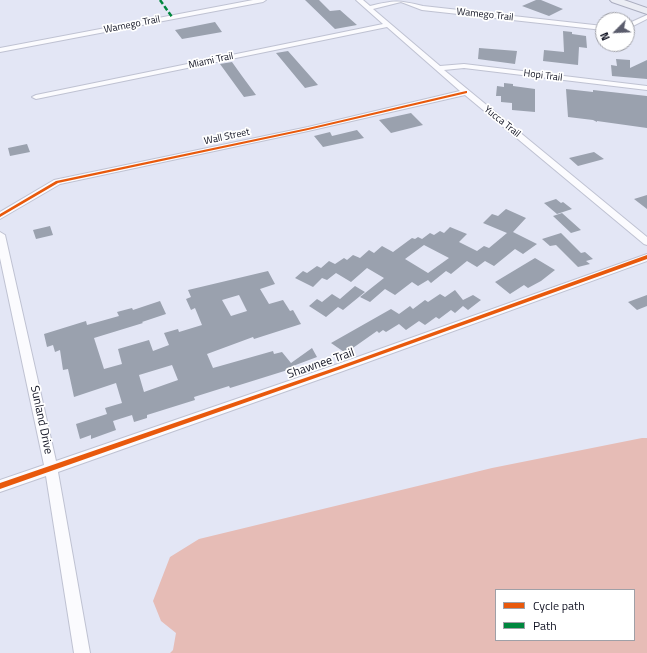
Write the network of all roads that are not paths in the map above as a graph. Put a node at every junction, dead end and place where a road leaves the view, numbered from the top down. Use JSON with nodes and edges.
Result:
{"nodes":[{"id":1,"x":263,"y":0,"type":"edge"},
{"id":2,"x":359,"y":0,"type":"edge"},
{"id":3,"x":403,"y":0,"type":"edge"},
{"id":4,"x":615,"y":0,"type":"edge"},
{"id":5,"x":630,"y":0,"type":"edge"},
{"id":6,"x":647,"y":6,"type":"edge"},
{"id":7,"x":369,"y":8,"type":"junction"},
{"id":8,"x":647,"y":11,"type":"edge"},
{"id":9,"x":647,"y":17,"type":"edge"},
{"id":10,"x":635,"y":23,"type":"edge"},
{"id":11,"x":387,"y":25,"type":"junction"},
{"id":12,"x":595,"y":27,"type":"edge"},
{"id":13,"x":0,"y":50,"type":"edge"},
{"id":14,"x":439,"y":68,"type":"junction"},
{"id":15,"x":647,"y":88,"type":"edge"},
{"id":16,"x":466,"y":92,"type":"junction"},
{"id":17,"x":36,"y":98,"type":"dead end"},
{"id":18,"x":0,"y":216,"type":"edge"},
{"id":19,"x":0,"y":236,"type":"edge"},
{"id":20,"x":647,"y":242,"type":"edge"},
{"id":21,"x":647,"y":257,"type":"edge"},
{"id":22,"x":51,"y":469,"type":"junction"},
{"id":23,"x":0,"y":486,"type":"edge"},
{"id":24,"x":82,"y":653,"type":"edge"}],
"edges":[{"from":1,"to":13,"type":"street","name":"Wamego Trail"},
{"from":2,"to":7,"type":"street","name":"Yucca Trail"},
{"from":3,"to":7,"type":"street","name":"Wamego Trail"},
{"from":3,"to":12,"type":"street","name":"Wamego Trail"},
{"from":4,"to":8,"type":"main road"},
{"from":5,"to":6,"type":"main road"},
{"from":7,"to":11,"type":"street","name":"Yucca Trail"},
{"from":9,"to":10,"type":"street"},
{"from":11,"to":14,"type":"street","name":"Yucca Trail"},
{"from":11,"to":17,"type":"street","name":"Miami Trail"},
{"from":14,"to":15,"type":"street","name":"Hopi Trail"},
{"from":14,"to":16,"type":"street","name":"Yucca Trail"},
{"from":16,"to":18,"type":"street","name":"Wall Street"},
{"from":16,"to":20,"type":"street","name":"Yucca Trail"},
{"from":19,"to":22,"type":"street","name":"Sunland Drive"},
{"from":21,"to":22,"type":"street","name":"Shawnee Trail"},
{"from":22,"to":23,"type":"street","name":"Shawnee Trail"},
{"from":22,"to":24,"type":"street","name":"Sunland Drive"}]}
